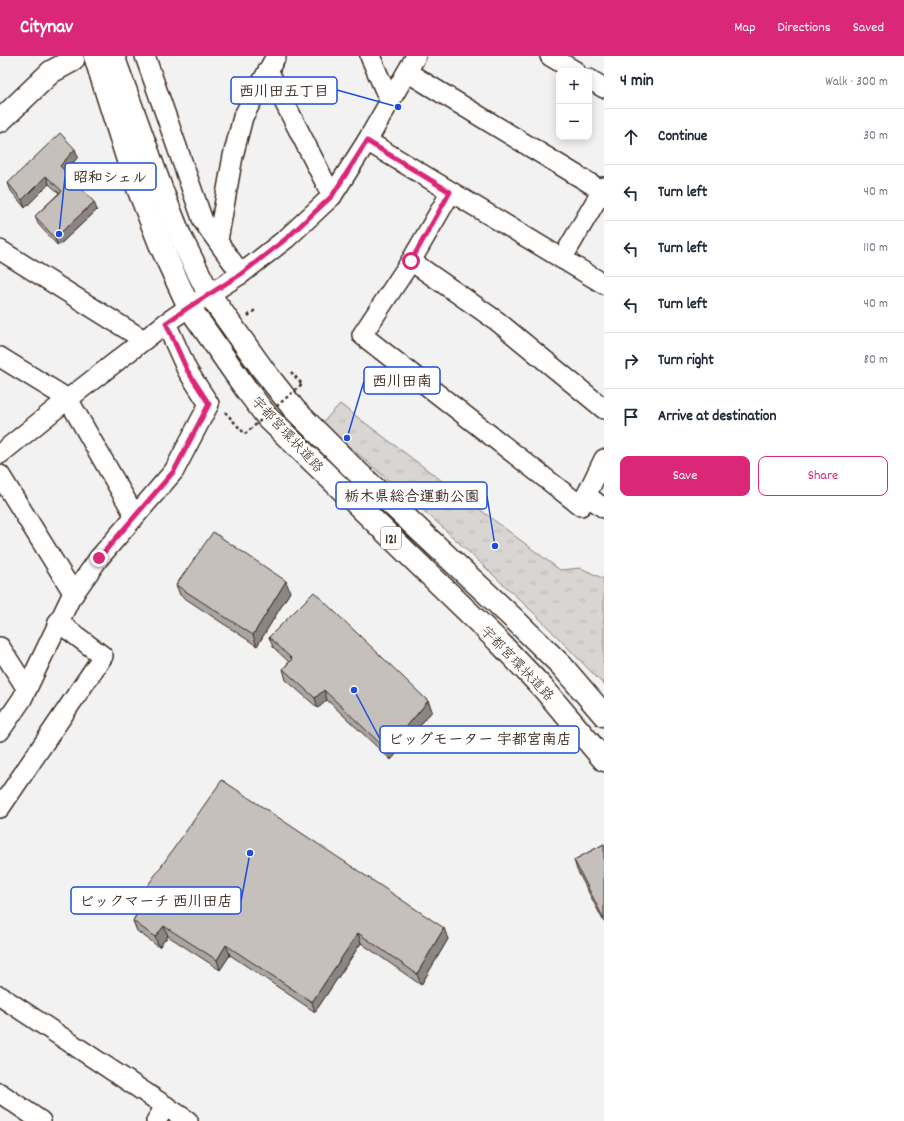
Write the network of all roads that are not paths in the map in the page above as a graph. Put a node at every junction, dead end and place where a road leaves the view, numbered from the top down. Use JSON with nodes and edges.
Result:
{"nodes":[{"id":1,"x":95,"y":56,"type":"edge"},
{"id":2,"x":113,"y":56,"type":"edge"},
{"id":3,"x":145,"y":56,"type":"edge"},
{"id":4,"x":370,"y":56,"type":"edge"},
{"id":5,"x":550,"y":56,"type":"edge"},
{"id":6,"x":75,"y":57,"type":"edge"},
{"id":7,"x":272,"y":63,"type":"edge"},
{"id":8,"x":412,"y":64,"type":"edge"},
{"id":9,"x":570,"y":68,"type":"edge"},
{"id":10,"x":592,"y":81,"type":"edge"},
{"id":11,"x":604,"y":88,"type":"edge"},
{"id":12,"x":390,"y":102,"type":"junction"},
{"id":13,"x":0,"y":121,"type":"edge"},
{"id":14,"x":367,"y":141,"type":"junction"},
{"id":15,"x":603,"y":188,"type":"edge"},
{"id":16,"x":450,"y":192,"type":"junction"},
{"id":17,"x":332,"y":196,"type":"junction"},
{"id":18,"x":218,"y":240,"type":"junction"},
{"id":19,"x":0,"y":250,"type":"edge"},
{"id":20,"x":562,"y":259,"type":"junction"},
{"id":21,"x":411,"y":261,"type":"junction"},
{"id":22,"x":241,"y":274,"type":"junction"},
{"id":23,"x":604,"y":284,"type":"edge"},
{"id":24,"x":209,"y":294,"type":"junction"},
{"id":25,"x":189,"y":307,"type":"junction"},
{"id":26,"x":166,"y":323,"type":"junction"},
{"id":27,"x":144,"y":340,"type":"junction"},
{"id":28,"x":0,"y":357,"type":"edge"},
{"id":29,"x":68,"y":399,"type":"junction"},
{"id":30,"x":604,"y":409,"type":"edge"},
{"id":31,"x":0,"y":454,"type":"edge"},
{"id":32,"x":604,"y":459,"type":"edge"},
{"id":33,"x":0,"y":476,"type":"edge"},
{"id":34,"x":586,"y":496,"type":"junction"},
{"id":35,"x":604,"y":508,"type":"edge"},
{"id":36,"x":135,"y":516,"type":"junction"},
{"id":37,"x":74,"y":594,"type":"junction"},
{"id":38,"x":58,"y":622,"type":"junction"},
{"id":39,"x":0,"y":647,"type":"edge"},
{"id":40,"x":27,"y":689,"type":"junction"},
{"id":41,"x":604,"y":715,"type":"edge"},
{"id":42,"x":0,"y":731,"type":"edge"},
{"id":43,"x":604,"y":760,"type":"edge"},
{"id":44,"x":0,"y":808,"type":"edge"},
{"id":45,"x":0,"y":996,"type":"edge"},
{"id":46,"x":0,"y":1093,"type":"edge"},
{"id":47,"x":161,"y":1114,"type":"edge"},
{"id":48,"x":42,"y":1121,"type":"edge"},
{"id":49,"x":188,"y":1121,"type":"edge"}],
"edges":[{"from":1,"to":25,"type":"main road","name":"宇都宮環状道路","number":"121"},
{"from":2,"to":24,"type":"main road","name":"宇都宮環状道路","number":"121"},
{"from":3,"to":18,"type":"street"},
{"from":4,"to":12,"type":"street"},
{"from":5,"to":9,"type":"street"},
{"from":6,"to":13,"type":"main road"},
{"from":7,"to":17,"type":"street"},
{"from":7,"to":18,"type":"street"},
{"from":8,"to":12,"type":"street"},
{"from":8,"to":15,"type":"street"},
{"from":10,"to":11,"type":"street"},
{"from":12,"to":14,"type":"street"},
{"from":14,"to":16,"type":"street"},
{"from":14,"to":17,"type":"street"},
{"from":15,"to":20,"type":"street"},
{"from":16,"to":20,"type":"street"},
{"from":16,"to":21,"type":"street"},
{"from":17,"to":22,"type":"street"},
{"from":18,"to":22,"type":"street"},
{"from":19,"to":27,"type":"street"},
{"from":20,"to":23,"type":"street"},
{"from":21,"to":30,"type":"street"},
{"from":21,"to":34,"type":"street"},
{"from":22,"to":24,"type":"street"},
{"from":24,"to":25,"type":"street"},
{"from":24,"to":41,"type":"main road","name":"宇都宮環状道路","number":"121"},
{"from":25,"to":26,"type":"street"},
{"from":25,"to":43,"type":"main road","name":"宇都宮環状道路","number":"121"},
{"from":26,"to":27,"type":"street"},
{"from":26,"to":36,"type":"street"},
{"from":27,"to":29,"type":"street"},
{"from":28,"to":29,"type":"street"},
{"from":29,"to":31,"type":"street"},
{"from":29,"to":36,"type":"street"},
{"from":32,"to":34,"type":"street"},
{"from":33,"to":37,"type":"street"},
{"from":34,"to":35,"type":"street"},
{"from":36,"to":37,"type":"street"},
{"from":37,"to":38,"type":"street"},
{"from":38,"to":40,"type":"street"},
{"from":38,"to":44,"type":"street"},
{"from":39,"to":40,"type":"street"},
{"from":40,"to":42,"type":"street"},
{"from":45,"to":47,"type":"street"},
{"from":46,"to":48,"type":"street"},
{"from":47,"to":49,"type":"street"}]}
